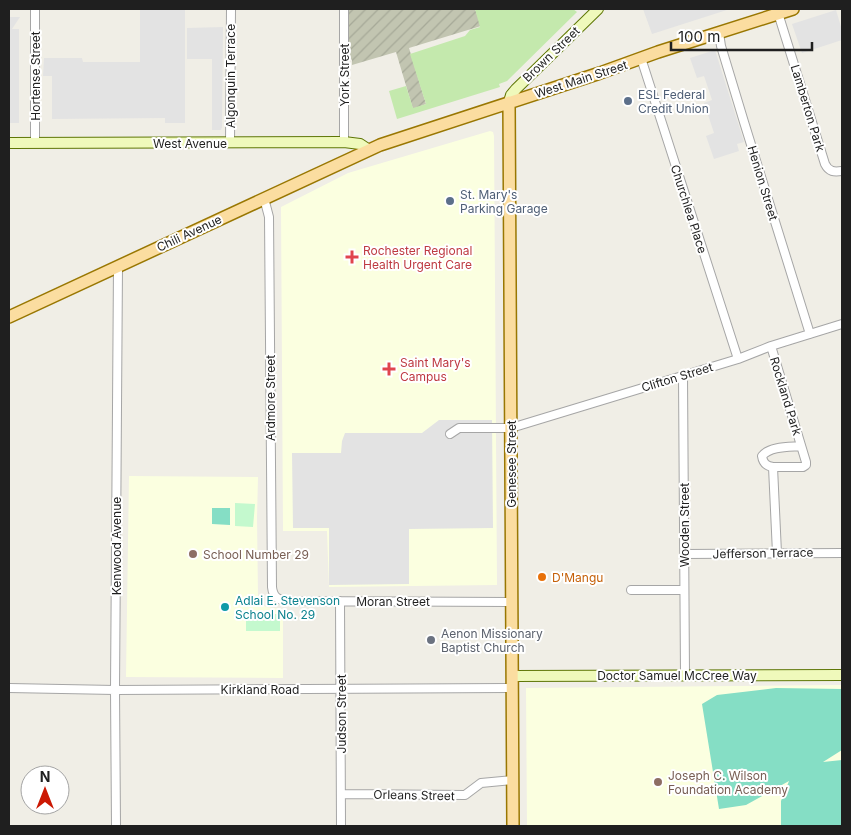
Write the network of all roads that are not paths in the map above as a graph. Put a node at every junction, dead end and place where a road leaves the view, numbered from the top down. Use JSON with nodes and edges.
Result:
{"nodes":[{"id":1,"x":35,"y":9,"type":"edge"},
{"id":2,"x":231,"y":9,"type":"edge"},
{"id":3,"x":344,"y":9,"type":"edge"},
{"id":4,"x":793,"y":9,"type":"edge"},
{"id":5,"x":592,"y":11,"type":"edge"},
{"id":6,"x":778,"y":13,"type":"junction"},
{"id":7,"x":719,"y":33,"type":"junction"},
{"id":8,"x":641,"y":58,"type":"junction"},
{"id":9,"x":509,"y":102,"type":"junction"},
{"id":10,"x":344,"y":142,"type":"junction"},
{"id":11,"x":35,"y":143,"type":"junction"},
{"id":12,"x":230,"y":143,"type":"junction"},
{"id":13,"x":9,"y":144,"type":"edge"},
{"id":14,"x":369,"y":150,"type":"junction"},
{"id":15,"x":842,"y":171,"type":"edge"},
{"id":16,"x":264,"y":198,"type":"junction"},
{"id":17,"x":118,"y":266,"type":"junction"},
{"id":18,"x":9,"y":317,"type":"edge"},
{"id":19,"x":842,"y":324,"type":"edge"},
{"id":20,"x":810,"y":334,"type":"junction"},
{"id":21,"x":771,"y":346,"type":"junction"},
{"id":22,"x":738,"y":359,"type":"junction"},
{"id":23,"x":683,"y":376,"type":"junction"},
{"id":24,"x":511,"y":428,"type":"junction"},
{"id":25,"x":450,"y":434,"type":"dead end"},
{"id":26,"x":801,"y":446,"type":"junction"},
{"id":27,"x":773,"y":467,"type":"junction"},
{"id":28,"x":777,"y":553,"type":"junction"},
{"id":29,"x":842,"y":553,"type":"edge"},
{"id":30,"x":685,"y":554,"type":"junction"},
{"id":31,"x":631,"y":590,"type":"dead end"},
{"id":32,"x":684,"y":590,"type":"junction"},
{"id":33,"x":276,"y":597,"type":"joint"},
{"id":34,"x":340,"y":601,"type":"junction"},
{"id":35,"x":512,"y":602,"type":"junction"},
{"id":36,"x":685,"y":675,"type":"junction"},
{"id":37,"x":842,"y":675,"type":"edge"},
{"id":38,"x":512,"y":676,"type":"junction"},
{"id":39,"x":9,"y":688,"type":"edge"},
{"id":40,"x":512,"y":688,"type":"junction"},
{"id":41,"x":341,"y":689,"type":"junction"},
{"id":42,"x":115,"y":690,"type":"junction"},
{"id":43,"x":512,"y":780,"type":"junction"},
{"id":44,"x":341,"y":794,"type":"junction"},
{"id":45,"x":116,"y":826,"type":"edge"},
{"id":46,"x":341,"y":826,"type":"edge"},
{"id":47,"x":513,"y":826,"type":"edge"}],
"edges":[{"from":1,"to":11,"type":"street","name":"Hortense Street"},
{"from":2,"to":12,"type":"street","name":"Algonquin Terrace"},
{"from":3,"to":10,"type":"street","name":"York Street"},
{"from":4,"to":6,"type":"main road","name":"West Main Street"},
{"from":5,"to":9,"type":"main road","name":"Brown Street"},
{"from":6,"to":7,"type":"main road","name":"West Main Street"},
{"from":6,"to":15,"type":"street","name":"Lamberton Park"},
{"from":7,"to":8,"type":"main road","name":"West Main Street"},
{"from":7,"to":20,"type":"street","name":"Henion Street"},
{"from":8,"to":9,"type":"main road","name":"West Main Street"},
{"from":8,"to":22,"type":"street","name":"Churchlea Place"},
{"from":9,"to":14,"type":"main road","name":"West Main Street"},
{"from":9,"to":24,"type":"main road","name":"Genesee Street"},
{"from":10,"to":12,"type":"main road","name":"West Avenue"},
{"from":10,"to":14,"type":"main road","name":"West Avenue"},
{"from":11,"to":12,"type":"main road","name":"West Avenue"},
{"from":11,"to":13,"type":"main road","name":"West Avenue"},
{"from":14,"to":16,"type":"main road","name":"Chili Avenue"},
{"from":16,"to":17,"type":"main road","name":"Chili Avenue"},
{"from":16,"to":33,"type":"street","name":"Ardmore Street"},
{"from":17,"to":18,"type":"main road","name":"Chili Avenue"},
{"from":17,"to":42,"type":"street","name":"Kenwood Avenue"},
{"from":19,"to":20,"type":"street","name":"Clifton Street"},
{"from":20,"to":21,"type":"street","name":"Clifton Street"},
{"from":21,"to":22,"type":"street","name":"Clifton Street"},
{"from":21,"to":26,"type":"street","name":"Rockland Park"},
{"from":22,"to":23,"type":"street","name":"Clifton Street"},
{"from":23,"to":24,"type":"street","name":"Clifton Street"},
{"from":23,"to":30,"type":"street","name":"Wooden Street"},
{"from":24,"to":25,"type":"street","name":"Clifton Street"},
{"from":24,"to":35,"type":"main road","name":"Genesee Street"},
{"from":26,"to":27,"type":"street","name":"Rockland Park"},
{"from":26,"to":27,"type":"street","name":"Rockland Park"},
{"from":27,"to":28,"type":"street","name":"Rockland Park"},
{"from":28,"to":29,"type":"street","name":"Jefferson Terrace"},
{"from":28,"to":30,"type":"street","name":"Jefferson Terrace"},
{"from":30,"to":32,"type":"street","name":"Wooden Street"},
{"from":31,"to":32,"type":"street"},
{"from":32,"to":36,"type":"street","name":"Wooden Street"},
{"from":33,"to":34,"type":"street","name":"Moran Street"},
{"from":34,"to":35,"type":"street","name":"Moran Street"},
{"from":34,"to":41,"type":"street","name":"Judson Street"},
{"from":35,"to":38,"type":"main road","name":"Genesee Street"},
{"from":36,"to":37,"type":"main road","name":"Doctor Samuel McCree Way"},
{"from":36,"to":38,"type":"main road","name":"Doctor Samuel McCree Way"},
{"from":38,"to":40,"type":"main road","name":"Genesee Street"},
{"from":39,"to":42,"type":"street","name":"Kirkland Road"},
{"from":40,"to":41,"type":"street","name":"Kirkland Road"},
{"from":40,"to":43,"type":"main road","name":"Genesee Street"},
{"from":41,"to":42,"type":"street","name":"Kirkland Road"},
{"from":41,"to":44,"type":"street","name":"Judson Street"},
{"from":42,"to":45,"type":"street","name":"Kenwood Avenue"},
{"from":43,"to":44,"type":"street","name":"Orleans Street"},
{"from":43,"to":47,"type":"main road","name":"Genesee Street"},
{"from":44,"to":46,"type":"street","name":"Judson Street"}]}
